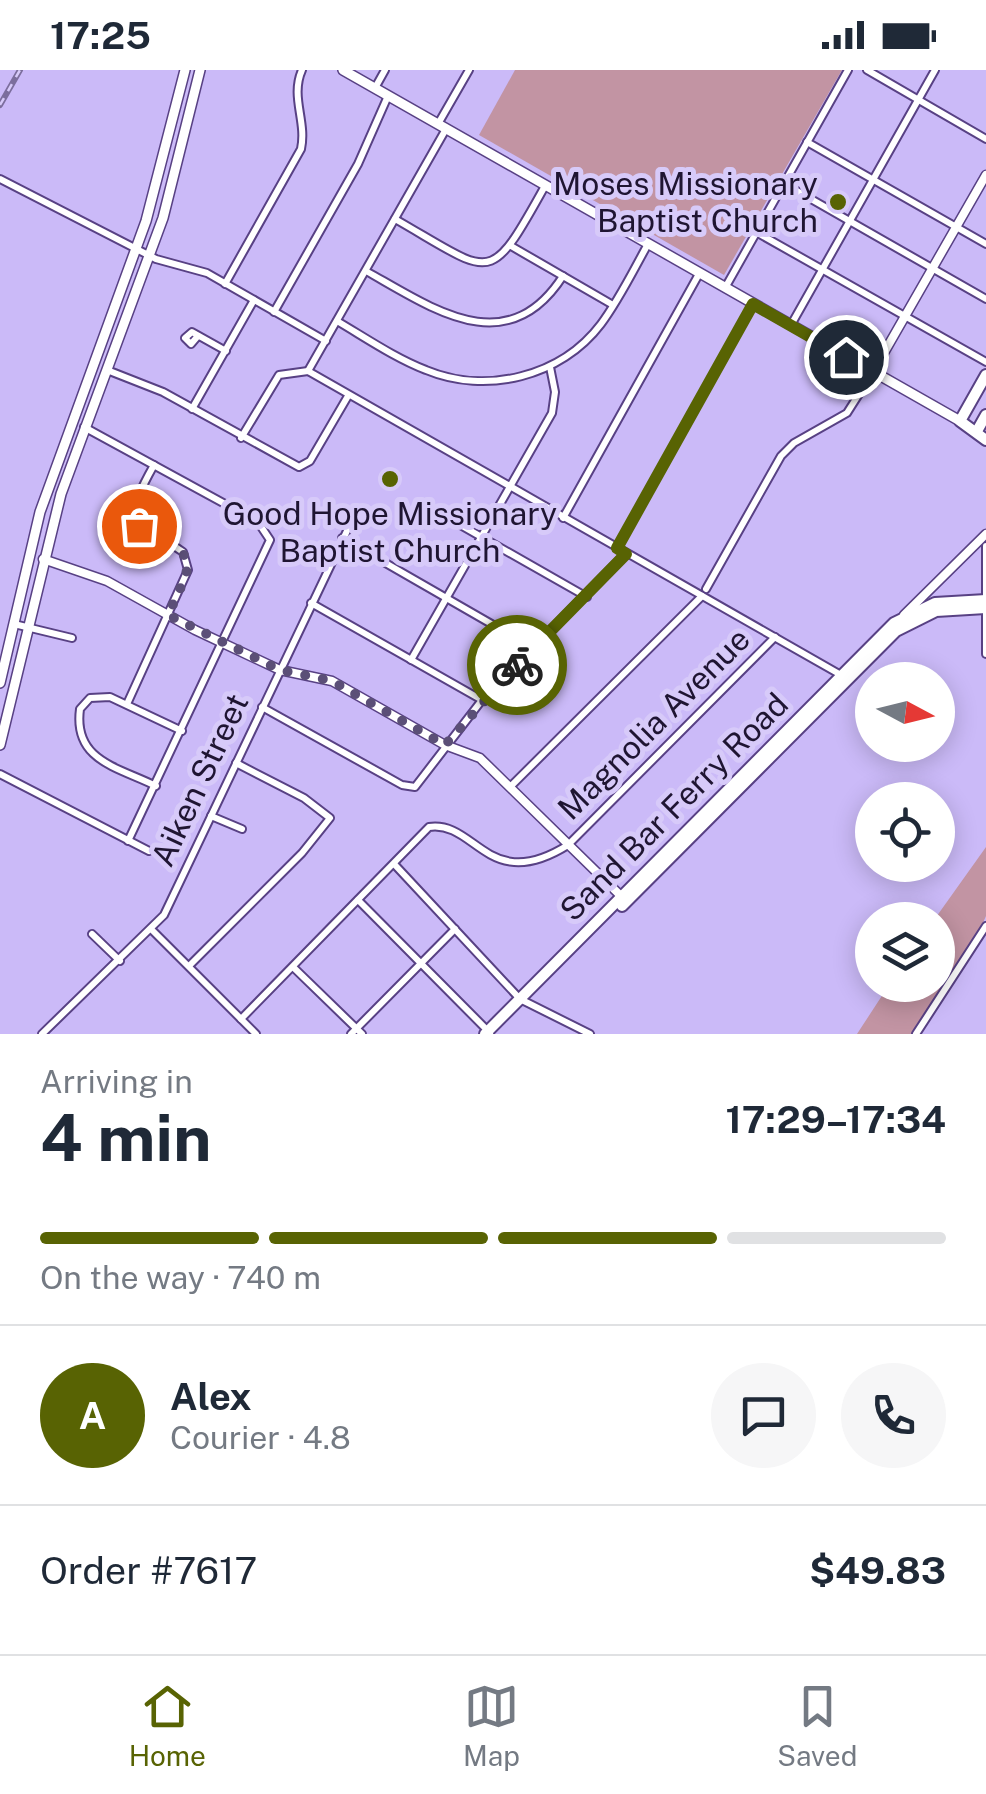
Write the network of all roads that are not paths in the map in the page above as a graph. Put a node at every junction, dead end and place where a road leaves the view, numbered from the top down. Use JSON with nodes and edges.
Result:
{"nodes":[{"id":1,"x":185,"y":70,"type":"edge"},
{"id":2,"x":200,"y":70,"type":"edge"},
{"id":3,"x":302,"y":70,"type":"edge"},
{"id":4,"x":343,"y":70,"type":"edge"},
{"id":5,"x":385,"y":70,"type":"edge"},
{"id":6,"x":469,"y":70,"type":"edge"},
{"id":7,"x":848,"y":70,"type":"edge"},
{"id":8,"x":867,"y":70,"type":"edge"},
{"id":9,"x":935,"y":70,"type":"edge"},
{"id":10,"x":375,"y":88,"type":"junction"},
{"id":11,"x":388,"y":96,"type":"junction"},
{"id":12,"x":918,"y":100,"type":"junction"},
{"id":13,"x":178,"y":101,"type":"junction"},
{"id":14,"x":194,"y":104,"type":"junction"},
{"id":15,"x":442,"y":127,"type":"junction"},
{"id":16,"x":986,"y":139,"type":"edge"},
{"id":17,"x":807,"y":142,"type":"junction"},
{"id":18,"x":986,"y":175,"type":"edge"},
{"id":19,"x":873,"y":178,"type":"junction"},
{"id":20,"x":0,"y":179,"type":"edge"},
{"id":21,"x":158,"y":182,"type":"junction"},
{"id":22,"x":784,"y":184,"type":"junction"},
{"id":23,"x":172,"y":186,"type":"junction"},
{"id":24,"x":545,"y":186,"type":"junction"},
{"id":25,"x":395,"y":219,"type":"junction"},
{"id":26,"x":849,"y":222,"type":"junction"},
{"id":27,"x":956,"y":227,"type":"junction"},
{"id":28,"x":756,"y":232,"type":"junction"},
{"id":29,"x":648,"y":244,"type":"junction"},
{"id":30,"x":986,"y":244,"type":"edge"},
{"id":31,"x":511,"y":246,"type":"junction"},
{"id":32,"x":136,"y":248,"type":"junction"},
{"id":33,"x":150,"y":256,"type":"junction"},
{"id":34,"x":822,"y":268,"type":"junction"},
{"id":35,"x":366,"y":270,"type":"junction"},
{"id":36,"x":932,"y":270,"type":"junction"},
{"id":37,"x":700,"y":274,"type":"junction"},
{"id":38,"x":563,"y":276,"type":"junction"},
{"id":39,"x":225,"y":284,"type":"junction"},
{"id":40,"x":725,"y":288,"type":"junction"},
{"id":41,"x":986,"y":299,"type":"edge"},
{"id":42,"x":254,"y":300,"type":"junction"},
{"id":43,"x":753,"y":304,"type":"junction"},
{"id":44,"x":613,"y":305,"type":"junction"},
{"id":45,"x":112,"y":312,"type":"junction"},
{"id":46,"x":274,"y":312,"type":"junction"},
{"id":47,"x":905,"y":316,"type":"junction"},
{"id":48,"x":127,"y":320,"type":"junction"},
{"id":49,"x":337,"y":321,"type":"junction"},
{"id":50,"x":790,"y":325,"type":"junction"},
{"id":51,"x":197,"y":337,"type":"dead end"},
{"id":52,"x":326,"y":341,"type":"junction"},
{"id":53,"x":226,"y":351,"type":"junction"},
{"id":54,"x":986,"y":362,"type":"edge"},
{"id":55,"x":550,"y":367,"type":"junction"},
{"id":56,"x":106,"y":370,"type":"junction"},
{"id":57,"x":308,"y":371,"type":"junction"},
{"id":58,"x":873,"y":372,"type":"junction"},
{"id":59,"x":986,"y":375,"type":"edge"},
{"id":60,"x":79,"y":396,"type":"junction"},
{"id":61,"x":348,"y":396,"type":"junction"},
{"id":62,"x":94,"y":402,"type":"junction"},
{"id":63,"x":192,"y":408,"type":"junction"},
{"id":64,"x":986,"y":415,"type":"edge"},
{"id":65,"x":960,"y":421,"type":"junction"},
{"id":66,"x":84,"y":426,"type":"junction"},
{"id":67,"x":983,"y":435,"type":"edge"},
{"id":68,"x":64,"y":437,"type":"junction"},
{"id":69,"x":241,"y":438,"type":"junction"},
{"id":70,"x":78,"y":442,"type":"junction"},
{"id":71,"x":154,"y":464,"type":"junction"},
{"id":72,"x":509,"y":488,"type":"junction"},
{"id":73,"x":427,"y":506,"type":"dead end"},
{"id":74,"x":356,"y":512,"type":"dead end"},
{"id":75,"x":563,"y":518,"type":"junction"},
{"id":76,"x":986,"y":534,"type":"edge"},
{"id":77,"x":481,"y":537,"type":"junction"},
{"id":78,"x":342,"y":538,"type":"junction"},
{"id":79,"x":986,"y":546,"type":"edge"},
{"id":80,"x":617,"y":548,"type":"junction"},
{"id":81,"x":626,"y":554,"type":"junction"},
{"id":82,"x":43,"y":559,"type":"junction"},
{"id":83,"x":24,"y":572,"type":"junction"},
{"id":84,"x":38,"y":576,"type":"junction"},
{"id":85,"x":704,"y":593,"type":"junction"},
{"id":86,"x":587,"y":596,"type":"junction"},
{"id":87,"x":446,"y":598,"type":"junction"},
{"id":88,"x":310,"y":603,"type":"junction"},
{"id":89,"x":985,"y":604,"type":"edge"},
{"id":90,"x":168,"y":615,"type":"junction"},
{"id":91,"x":902,"y":618,"type":"junction"},
{"id":92,"x":13,"y":624,"type":"junction"},
{"id":93,"x":28,"y":627,"type":"junction"},
{"id":94,"x":775,"y":637,"type":"junction"},
{"id":95,"x":72,"y":638,"type":"dead end"},
{"id":96,"x":223,"y":644,"type":"junction"},
{"id":97,"x":535,"y":649,"type":"junction"},
{"id":98,"x":986,"y":654,"type":"edge"},
{"id":99,"x":412,"y":660,"type":"junction"},
{"id":100,"x":280,"y":670,"type":"junction"},
{"id":101,"x":844,"y":678,"type":"junction"},
{"id":102,"x":0,"y":683,"type":"edge"},
{"id":103,"x":482,"y":700,"type":"junction"},
{"id":104,"x":126,"y":704,"type":"junction"},
{"id":105,"x":262,"y":706,"type":"junction"},
{"id":106,"x":182,"y":731,"type":"junction"},
{"id":107,"x":0,"y":745,"type":"edge"},
{"id":108,"x":445,"y":745,"type":"junction"},
{"id":109,"x":236,"y":762,"type":"junction"},
{"id":110,"x":0,"y":774,"type":"edge"},
{"id":111,"x":156,"y":786,"type":"junction"},
{"id":112,"x":510,"y":786,"type":"junction"},
{"id":113,"x":211,"y":816,"type":"junction"},
{"id":114,"x":242,"y":828,"type":"dead end"},
{"id":115,"x":128,"y":841,"type":"junction"},
{"id":116,"x":568,"y":845,"type":"junction"},
{"id":117,"x":149,"y":851,"type":"dead end"},
{"id":118,"x":395,"y":864,"type":"junction"},
{"id":119,"x":624,"y":899,"type":"junction"},
{"id":120,"x":358,"y":900,"type":"junction"},
{"id":121,"x":986,"y":926,"type":"edge"},
{"id":122,"x":455,"y":929,"type":"junction"},
{"id":123,"x":152,"y":930,"type":"junction"},
{"id":124,"x":92,"y":934,"type":"dead end"},
{"id":125,"x":120,"y":961,"type":"junction"},
{"id":126,"x":420,"y":964,"type":"junction"},
{"id":127,"x":190,"y":966,"type":"junction"},
{"id":128,"x":293,"y":967,"type":"junction"},
{"id":129,"x":524,"y":999,"type":"junction"},
{"id":130,"x":241,"y":1019,"type":"junction"},
{"id":131,"x":356,"y":1032,"type":"edge"},
{"id":132,"x":489,"y":1033,"type":"edge"},
{"id":133,"x":42,"y":1034,"type":"edge"},
{"id":134,"x":256,"y":1034,"type":"edge"},
{"id":135,"x":590,"y":1034,"type":"edge"},
{"id":136,"x":916,"y":1034,"type":"edge"}],
"edges":[{"from":1,"to":13,"type":"main road"},
{"from":2,"to":14,"type":"main road"},
{"from":3,"to":39,"type":"street"},
{"from":4,"to":10,"type":"main road"},
{"from":5,"to":10,"type":"street"},
{"from":6,"to":15,"type":"street"},
{"from":7,"to":17,"type":"street"},
{"from":8,"to":12,"type":"street"},
{"from":9,"to":12,"type":"street"},
{"from":10,"to":11,"type":"main road"},
{"from":11,"to":15,"type":"main road"},
{"from":11,"to":46,"type":"street"},
{"from":12,"to":16,"type":"street"},
{"from":12,"to":19,"type":"street"},
{"from":13,"to":14,"type":"main road"},
{"from":13,"to":21,"type":"main road"},
{"from":14,"to":23,"type":"main road"},
{"from":15,"to":24,"type":"main road"},
{"from":15,"to":25,"type":"street"},
{"from":17,"to":19,"type":"street"},
{"from":17,"to":22,"type":"street"},
{"from":18,"to":27,"type":"street"},
{"from":19,"to":26,"type":"street"},
{"from":19,"to":27,"type":"street"},
{"from":20,"to":32,"type":"street"},
{"from":21,"to":23,"type":"main road"},
{"from":21,"to":32,"type":"main road"},
{"from":22,"to":26,"type":"street"},
{"from":22,"to":28,"type":"street"},
{"from":23,"to":33,"type":"main road"},
{"from":24,"to":29,"type":"main road"},
{"from":24,"to":31,"type":"street"},
{"from":25,"to":31,"type":"street"},
{"from":25,"to":35,"type":"street"},
{"from":26,"to":34,"type":"street"},
{"from":26,"to":36,"type":"street"},
{"from":27,"to":30,"type":"street"},
{"from":27,"to":36,"type":"street"},
{"from":28,"to":34,"type":"street"},
{"from":28,"to":40,"type":"street"},
{"from":29,"to":37,"type":"main road"},
{"from":29,"to":44,"type":"street"},
{"from":31,"to":38,"type":"street"},
{"from":32,"to":33,"type":"street"},
{"from":32,"to":45,"type":"main road"},
{"from":33,"to":39,"type":"street"},
{"from":33,"to":48,"type":"main road"},
{"from":34,"to":47,"type":"street"},
{"from":34,"to":50,"type":"street"},
{"from":35,"to":38,"type":"street"},
{"from":35,"to":49,"type":"street"},
{"from":36,"to":41,"type":"street"},
{"from":36,"to":47,"type":"street"},
{"from":37,"to":40,"type":"main road"},
{"from":37,"to":75,"type":"street"},
{"from":38,"to":44,"type":"street"},
{"from":39,"to":42,"type":"street"},
{"from":40,"to":43,"type":"main road"},
{"from":42,"to":46,"type":"street"},
{"from":42,"to":53,"type":"street"},
{"from":43,"to":50,"type":"main road"},
{"from":43,"to":80,"type":"street"},
{"from":44,"to":55,"type":"street"},
{"from":45,"to":48,"type":"main road"},
{"from":45,"to":60,"type":"main road"},
{"from":46,"to":52,"type":"street"},
{"from":47,"to":54,"type":"street"},
{"from":47,"to":58,"type":"street"},
{"from":48,"to":56,"type":"main road"},
{"from":49,"to":52,"type":"street"},
{"from":49,"to":55,"type":"street"},
{"from":50,"to":58,"type":"main road"},
{"from":51,"to":53,"type":"street"},
{"from":52,"to":57,"type":"street"},
{"from":53,"to":63,"type":"street"},
{"from":55,"to":72,"type":"street"},
{"from":56,"to":62,"type":"main road"},
{"from":56,"to":63,"type":"street"},
{"from":57,"to":61,"type":"street"},
{"from":57,"to":69,"type":"street"},
{"from":58,"to":65,"type":"main road"},
{"from":58,"to":85,"type":"street"},
{"from":59,"to":65,"type":"main road"},
{"from":60,"to":62,"type":"main road"},
{"from":60,"to":68,"type":"main road"},
{"from":61,"to":69,"type":"street"},
{"from":61,"to":72,"type":"street"},
{"from":62,"to":66,"type":"main road"},
{"from":63,"to":69,"type":"street"},
{"from":64,"to":67,"type":"main road"},
{"from":65,"to":67,"type":"main road"},
{"from":66,"to":70,"type":"main road"},
{"from":66,"to":71,"type":"street"},
{"from":68,"to":70,"type":"main road"},
{"from":68,"to":83,"type":"main road"},
{"from":70,"to":82,"type":"main road"},
{"from":71,"to":90,"type":"street"},
{"from":71,"to":96,"type":"street"},
{"from":72,"to":75,"type":"street"},
{"from":72,"to":77,"type":"street"},
{"from":73,"to":77,"type":"street"},
{"from":74,"to":78,"type":"street","name":"Aiken Street"},
{"from":75,"to":80,"type":"street"},
{"from":76,"to":91,"type":"street"},
{"from":77,"to":86,"type":"street"},
{"from":77,"to":87,"type":"street"},
{"from":78,"to":87,"type":"street"},
{"from":78,"to":88,"type":"street","name":"Aiken Street"},
{"from":79,"to":89,"type":"street"},
{"from":80,"to":81,"type":"street"},
{"from":81,"to":85,"type":"street"},
{"from":81,"to":86,"type":"street"},
{"from":82,"to":84,"type":"main road"},
{"from":82,"to":90,"type":"street"},
{"from":83,"to":84,"type":"main road"},
{"from":83,"to":92,"type":"main road"},
{"from":84,"to":93,"type":"main road"},
{"from":85,"to":94,"type":"street"},
{"from":85,"to":112,"type":"street"},
{"from":86,"to":97,"type":"street"},
{"from":87,"to":97,"type":"street"},
{"from":87,"to":99,"type":"street"},
{"from":88,"to":99,"type":"street"},
{"from":88,"to":100,"type":"street","name":"Aiken Street"},
{"from":89,"to":91,"type":"main road"},
{"from":89,"to":98,"type":"street"},
{"from":89,"to":101,"type":"main road","name":"Sand Bar Ferry Road"},
{"from":90,"to":96,"type":"street"},
{"from":90,"to":104,"type":"street"},
{"from":91,"to":101,"type":"main road","name":"Sand Bar Ferry Road"},
{"from":92,"to":93,"type":"street"},
{"from":92,"to":102,"type":"main road"},
{"from":93,"to":95,"type":"street"},
{"from":93,"to":107,"type":"main road"},
{"from":94,"to":101,"type":"street"},
{"from":94,"to":116,"type":"street","name":"Magnolia Avenue"},
{"from":96,"to":100,"type":"street"},
{"from":96,"to":106,"type":"street"},
{"from":97,"to":103,"type":"street"},
{"from":99,"to":103,"type":"street"},
{"from":100,"to":105,"type":"street","name":"Aiken Street"},
{"from":100,"to":108,"type":"street"},
{"from":101,"to":119,"type":"main road","name":"Sand Bar Ferry Road"},
{"from":103,"to":108,"type":"street"},
{"from":104,"to":106,"type":"street"},
{"from":104,"to":111,"type":"street"},
{"from":105,"to":108,"type":"street"},
{"from":105,"to":109,"type":"street","name":"Aiken Street"},
{"from":106,"to":111,"type":"street"},
{"from":108,"to":112,"type":"street"},
{"from":109,"to":113,"type":"street","name":"Aiken Street"},
{"from":109,"to":127,"type":"street"},
{"from":110,"to":115,"type":"street"},
{"from":111,"to":115,"type":"street"},
{"from":112,"to":116,"type":"street"},
{"from":113,"to":114,"type":"street"},
{"from":113,"to":123,"type":"street","name":"Aiken Street"},
{"from":115,"to":117,"type":"street"},
{"from":116,"to":118,"type":"street"},
{"from":116,"to":119,"type":"street"},
{"from":118,"to":120,"type":"street"},
{"from":118,"to":122,"type":"street"},
{"from":119,"to":129,"type":"main road","name":"Sand Bar Ferry Road"},
{"from":120,"to":126,"type":"street"},
{"from":120,"to":128,"type":"street"},
{"from":121,"to":136,"type":"street"},
{"from":122,"to":126,"type":"street"},
{"from":122,"to":129,"type":"street"},
{"from":123,"to":125,"type":"street","name":"Aiken Street"},
{"from":123,"to":127,"type":"street"},
{"from":124,"to":125,"type":"street"},
{"from":125,"to":133,"type":"street","name":"Aiken Street"},
{"from":126,"to":131,"type":"street"},
{"from":126,"to":132,"type":"street"},
{"from":127,"to":130,"type":"street"},
{"from":128,"to":130,"type":"street"},
{"from":128,"to":131,"type":"street"},
{"from":129,"to":132,"type":"main road","name":"Sand Bar Ferry Road"},
{"from":129,"to":135,"type":"street"},
{"from":130,"to":134,"type":"street"}]}
